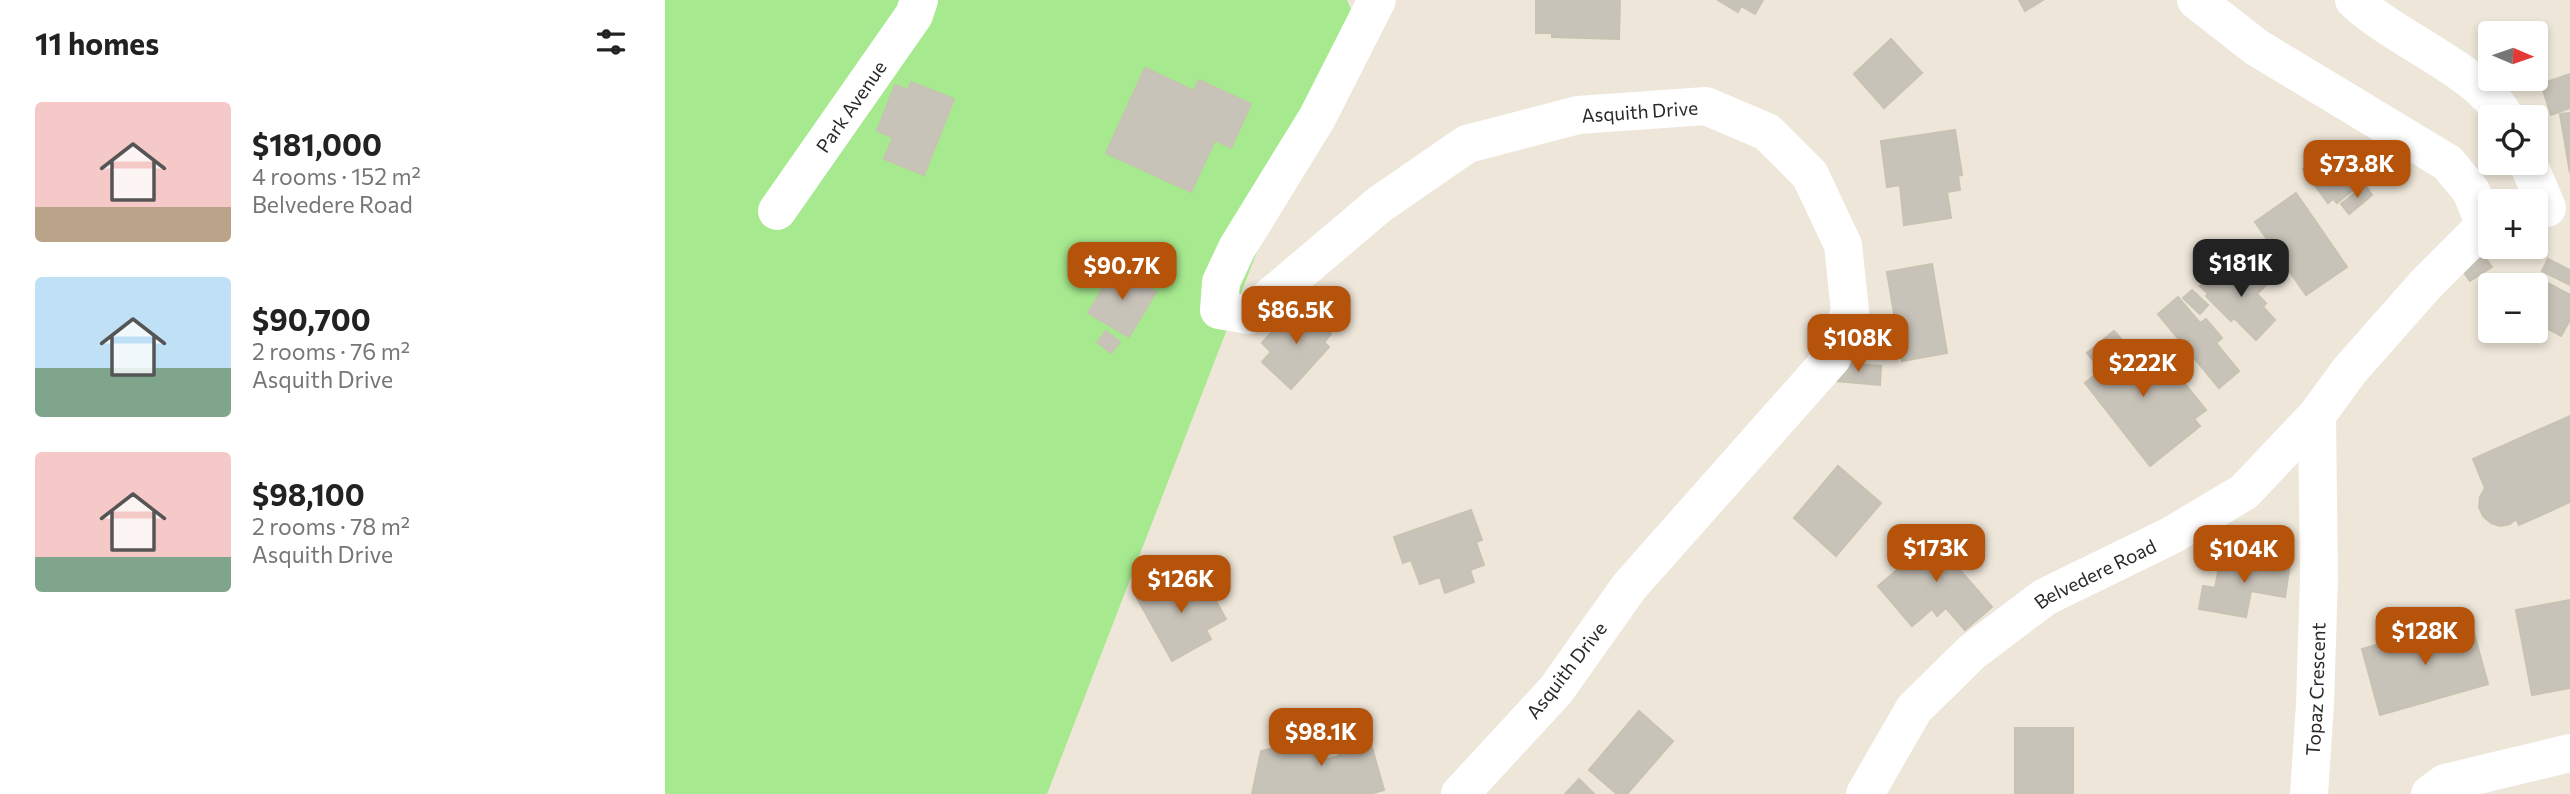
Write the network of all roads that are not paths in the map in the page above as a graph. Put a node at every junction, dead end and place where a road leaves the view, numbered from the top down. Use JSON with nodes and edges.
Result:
{"nodes":[{"id":1,"x":919,"y":0,"type":"edge"},
{"id":2,"x":1377,"y":0,"type":"edge"},
{"id":3,"x":2196,"y":0,"type":"edge"},
{"id":4,"x":2354,"y":0,"type":"edge"},
{"id":5,"x":2498,"y":105,"type":"edge"},
{"id":6,"x":2534,"y":175,"type":"edge"},
{"id":7,"x":2478,"y":205,"type":"edge"},
{"id":8,"x":2551,"y":209,"type":"edge"},
{"id":9,"x":777,"y":211,"type":"dead end"},
{"id":10,"x":2478,"y":235,"type":"edge"},
{"id":11,"x":2317,"y":415,"type":"junction"},
{"id":12,"x":2570,"y":753,"type":"edge"},
{"id":13,"x":1459,"y":794,"type":"edge"},
{"id":14,"x":1865,"y":794,"type":"edge"},
{"id":15,"x":2309,"y":794,"type":"edge"},
{"id":16,"x":2430,"y":794,"type":"edge"}],
"edges":[{"from":1,"to":9,"type":"street","name":"Park Avenue"},
{"from":2,"to":13,"type":"street","name":"Asquith Drive"},
{"from":3,"to":7,"type":"street"},
{"from":4,"to":5,"type":"street"},
{"from":6,"to":8,"type":"street"},
{"from":10,"to":11,"type":"street","name":"Belvedere Road"},
{"from":11,"to":14,"type":"street","name":"Belvedere Road"},
{"from":11,"to":15,"type":"street","name":"Topaz Crescent"},
{"from":12,"to":16,"type":"street"}]}
